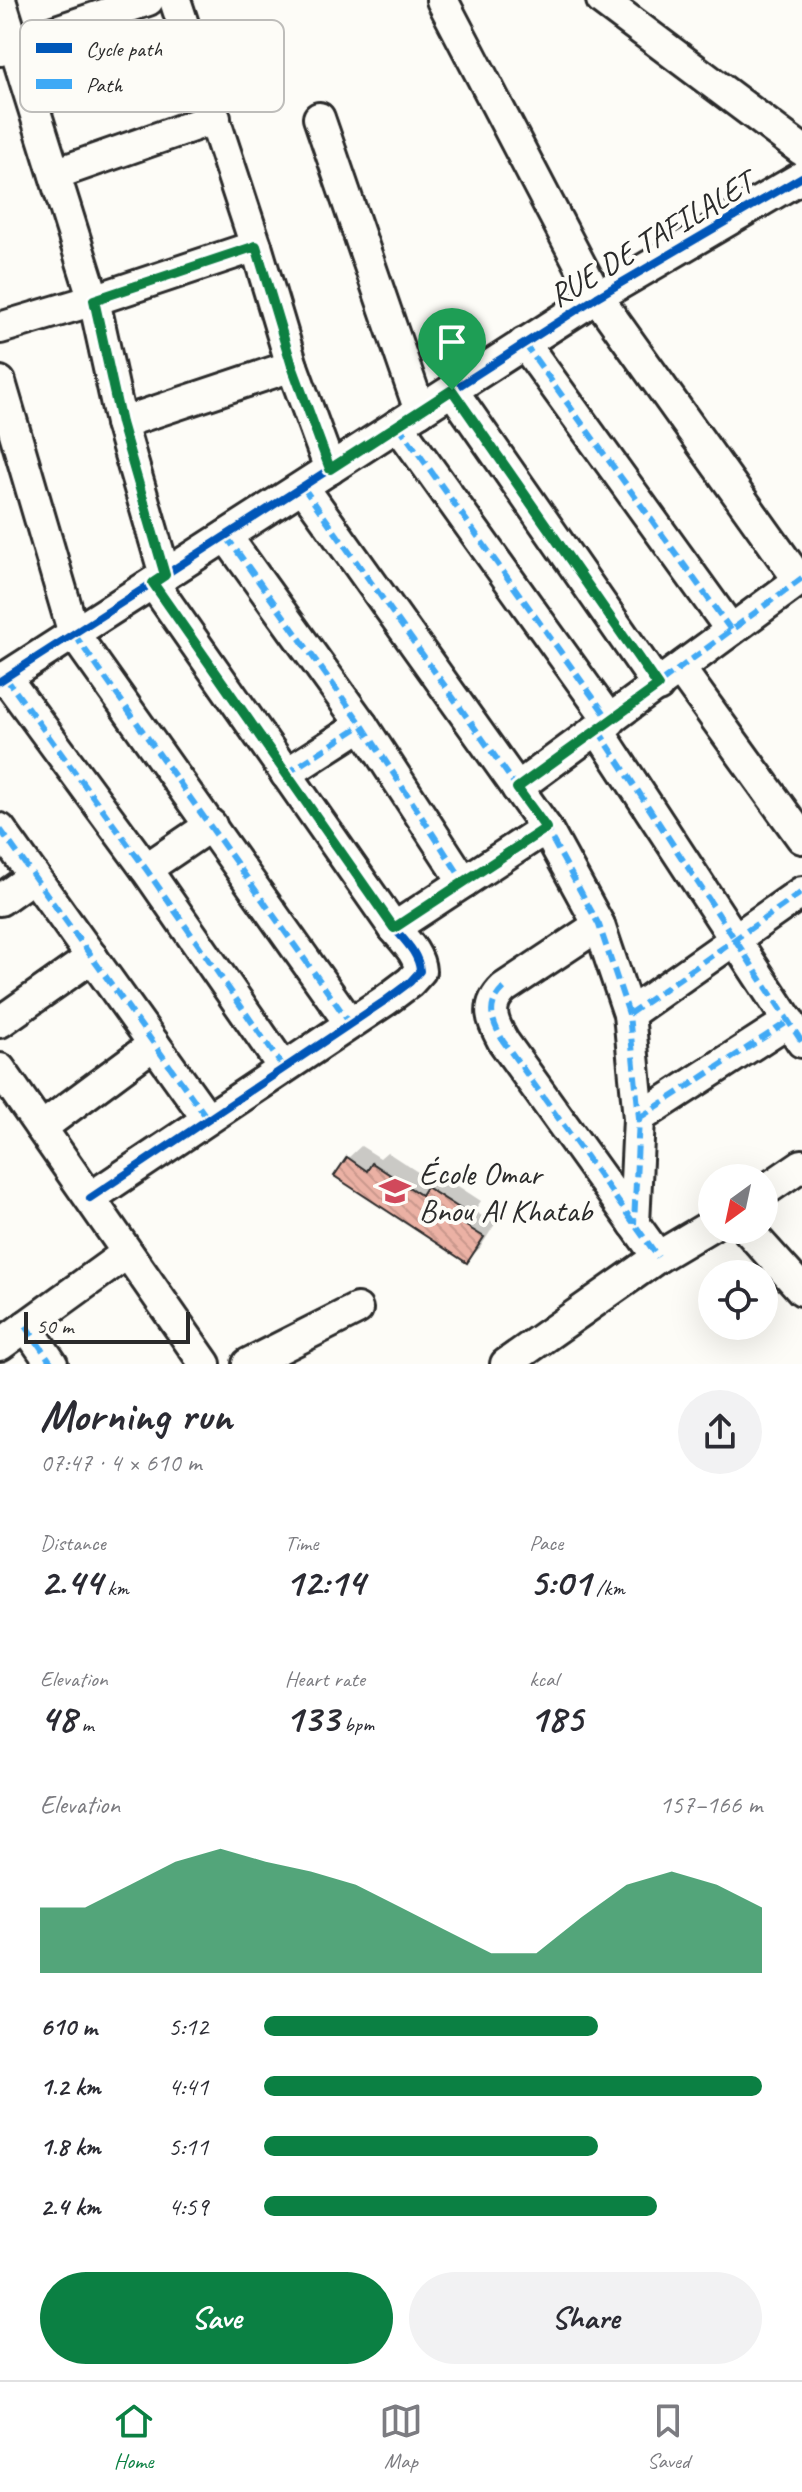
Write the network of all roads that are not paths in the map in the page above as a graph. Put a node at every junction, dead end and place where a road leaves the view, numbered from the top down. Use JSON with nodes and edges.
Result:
{"nodes":[{"id":1,"x":0,"y":0,"type":"edge"},
{"id":2,"x":148,"y":0,"type":"edge"},
{"id":3,"x":175,"y":0,"type":"edge"},
{"id":4,"x":442,"y":0,"type":"edge"},
{"id":5,"x":602,"y":0,"type":"edge"},
{"id":6,"x":88,"y":20,"type":"edge"},
{"id":7,"x":182,"y":20,"type":"edge"},
{"id":8,"x":7,"y":47,"type":"edge"},
{"id":9,"x":20,"y":81,"type":"edge"},
{"id":10,"x":32,"y":112,"type":"edge"},
{"id":11,"x":213,"y":112,"type":"edge"},
{"id":12,"x":215,"y":118,"type":"junction"},
{"id":13,"x":319,"y":118,"type":"dead end"},
{"id":14,"x":802,"y":150,"type":"edge"},
{"id":15,"x":55,"y":174,"type":"junction"},
{"id":16,"x":802,"y":177,"type":"edge"},
{"id":17,"x":256,"y":246,"type":"junction"},
{"id":18,"x":597,"y":297,"type":"junction"},
{"id":19,"x":94,"y":300,"type":"junction"},
{"id":20,"x":0,"y":328,"type":"edge"},
{"id":21,"x":524,"y":343,"type":"junction"},
{"id":22,"x":292,"y":366,"type":"junction"},
{"id":23,"x":0,"y":382,"type":"edge"},
{"id":24,"x":452,"y":390,"type":"junction"},
{"id":25,"x":409,"y":418,"type":"junction"},
{"id":26,"x":121,"y":423,"type":"junction"},
{"id":27,"x":330,"y":469,"type":"junction"},
{"id":28,"x":303,"y":487,"type":"junction"},
{"id":29,"x":226,"y":536,"type":"junction"},
{"id":30,"x":159,"y":579,"type":"junction"},
{"id":31,"x":800,"y":579,"type":"edge"},
{"id":32,"x":731,"y":630,"type":"junction"},
{"id":33,"x":74,"y":634,"type":"junction"},
{"id":34,"x":669,"y":678,"type":"junction"},
{"id":35,"x":3,"y":679,"type":"edge"},
{"id":36,"x":362,"y":725,"type":"junction"},
{"id":37,"x":604,"y":726,"type":"junction"},
{"id":38,"x":286,"y":774,"type":"junction"},
{"id":39,"x":517,"y":788,"type":"junction"},
{"id":40,"x":211,"y":825,"type":"junction"},
{"id":41,"x":546,"y":828,"type":"junction"},
{"id":42,"x":0,"y":829,"type":"edge"},
{"id":43,"x":802,"y":838,"type":"edge"},
{"id":44,"x":146,"y":869,"type":"junction"},
{"id":45,"x":34,"y":876,"type":"junction"},
{"id":46,"x":464,"y":882,"type":"junction"},
{"id":47,"x":802,"y":892,"type":"edge"},
{"id":48,"x":0,"y":900,"type":"edge"},
{"id":49,"x":599,"y":925,"type":"junction"},
{"id":50,"x":394,"y":928,"type":"junction"},
{"id":51,"x":734,"y":940,"type":"junction"},
{"id":52,"x":92,"y":957,"type":"junction"},
{"id":53,"x":629,"y":1014,"type":"junction"},
{"id":54,"x":0,"y":1022,"type":"edge"},
{"id":55,"x":349,"y":1022,"type":"junction"},
{"id":56,"x":796,"y":1032,"type":"edge"},
{"id":57,"x":154,"y":1044,"type":"junction"},
{"id":58,"x":283,"y":1067,"type":"junction"},
{"id":59,"x":0,"y":1069,"type":"edge"},
{"id":60,"x":9,"y":1104,"type":"edge"},
{"id":61,"x":207,"y":1118,"type":"junction"},
{"id":62,"x":639,"y":1118,"type":"junction"},
{"id":63,"x":41,"y":1128,"type":"junction"},
{"id":64,"x":802,"y":1165,"type":"edge"},
{"id":65,"x":778,"y":1181,"type":"edge"},
{"id":66,"x":90,"y":1198,"type":"junction"},
{"id":67,"x":634,"y":1224,"type":"junction"},
{"id":68,"x":698,"y":1233,"type":"edge"},
{"id":69,"x":761,"y":1244,"type":"edge"},
{"id":70,"x":127,"y":1253,"type":"junction"},
{"id":71,"x":658,"y":1257,"type":"junction"},
{"id":72,"x":802,"y":1290,"type":"edge"},
{"id":73,"x":357,"y":1309,"type":"dead end"},
{"id":74,"x":7,"y":1339,"type":"edge"},
{"id":75,"x":52,"y":1364,"type":"edge"},
{"id":76,"x":205,"y":1364,"type":"edge"},
{"id":77,"x":248,"y":1364,"type":"edge"},
{"id":78,"x":506,"y":1364,"type":"edge"}],
"edges":[{"from":1,"to":8,"type":"street"},
{"from":2,"to":6,"type":"street"},
{"from":3,"to":7,"type":"street"},
{"from":4,"to":18,"type":"street"},
{"from":5,"to":14,"type":"street"},
{"from":8,"to":9,"type":"street"},
{"from":10,"to":15,"type":"street"},
{"from":11,"to":12,"type":"street"},
{"from":12,"to":15,"type":"street"},
{"from":12,"to":17,"type":"street"},
{"from":13,"to":25,"type":"street"},
{"from":15,"to":19,"type":"street"},
{"from":16,"to":18,"type":"street","name":"RUE DE TAFILALET"},
{"from":17,"to":19,"type":"street"},
{"from":17,"to":22,"type":"street"},
{"from":18,"to":21,"type":"street","name":"RUE DE TAFILALET"},
{"from":18,"to":31,"type":"street"},
{"from":19,"to":20,"type":"street"},
{"from":19,"to":26,"type":"street"},
{"from":21,"to":24,"type":"street","name":"RUE DE TAFILALET"},
{"from":21,"to":32,"type":"street"},
{"from":22,"to":26,"type":"street"},
{"from":22,"to":27,"type":"street"},
{"from":23,"to":33,"type":"street"},
{"from":24,"to":25,"type":"street","name":"RUE DE TAFILALET"},
{"from":24,"to":34,"type":"street"},
{"from":25,"to":27,"type":"street","name":"RUE DE TAFILALET"},
{"from":25,"to":37,"type":"street"},
{"from":26,"to":30,"type":"street"},
{"from":27,"to":28,"type":"street","name":"RUE DE TAFILALET"},
{"from":28,"to":29,"type":"street","name":"RUE DE TAFILALET"},
{"from":28,"to":39,"type":"street"},
{"from":29,"to":30,"type":"street","name":"RUE DE TAFILALET"},
{"from":29,"to":36,"type":"street"},
{"from":30,"to":33,"type":"street","name":"RUE DE TAFILALET"},
{"from":30,"to":38,"type":"street"},
{"from":31,"to":32,"type":"street"},
{"from":32,"to":34,"type":"street"},
{"from":33,"to":35,"type":"street","name":"RUE DE TAFILALET"},
{"from":33,"to":40,"type":"street"},
{"from":34,"to":37,"type":"street"},
{"from":34,"to":43,"type":"street"},
{"from":35,"to":44,"type":"street"},
{"from":36,"to":38,"type":"street"},
{"from":36,"to":46,"type":"street"},
{"from":37,"to":39,"type":"street"},
{"from":37,"to":51,"type":"street"},
{"from":38,"to":50,"type":"street"},
{"from":39,"to":41,"type":"street"},
{"from":40,"to":44,"type":"street"},
{"from":40,"to":55,"type":"street"},
{"from":41,"to":46,"type":"street"},
{"from":41,"to":49,"type":"street"},
{"from":42,"to":45,"type":"street"},
{"from":44,"to":58,"type":"street"},
{"from":45,"to":48,"type":"street"},
{"from":45,"to":52,"type":"street"},
{"from":46,"to":50,"type":"street"},
{"from":47,"to":51,"type":"street"},
{"from":49,"to":53,"type":"street"},
{"from":49,"to":67,"type":"street"},
{"from":50,"to":55,"type":"street"},
{"from":51,"to":53,"type":"street"},
{"from":51,"to":56,"type":"street"},
{"from":52,"to":54,"type":"street"},
{"from":52,"to":57,"type":"street"},
{"from":53,"to":62,"type":"street"},
{"from":55,"to":58,"type":"street"},
{"from":56,"to":62,"type":"street"},
{"from":57,"to":61,"type":"street"},
{"from":57,"to":63,"type":"street"},
{"from":58,"to":61,"type":"street"},
{"from":59,"to":60,"type":"street"},
{"from":60,"to":63,"type":"street"},
{"from":61,"to":66,"type":"street"},
{"from":62,"to":67,"type":"street"},
{"from":63,"to":66,"type":"street"},
{"from":64,"to":65,"type":"street"},
{"from":66,"to":70,"type":"street"},
{"from":67,"to":71,"type":"street"},
{"from":68,"to":71,"type":"street"},
{"from":69,"to":72,"type":"street"},
{"from":70,"to":74,"type":"street"},
{"from":70,"to":76,"type":"street"},
{"from":71,"to":78,"type":"street"},
{"from":73,"to":77,"type":"street"},
{"from":74,"to":75,"type":"street"}]}
